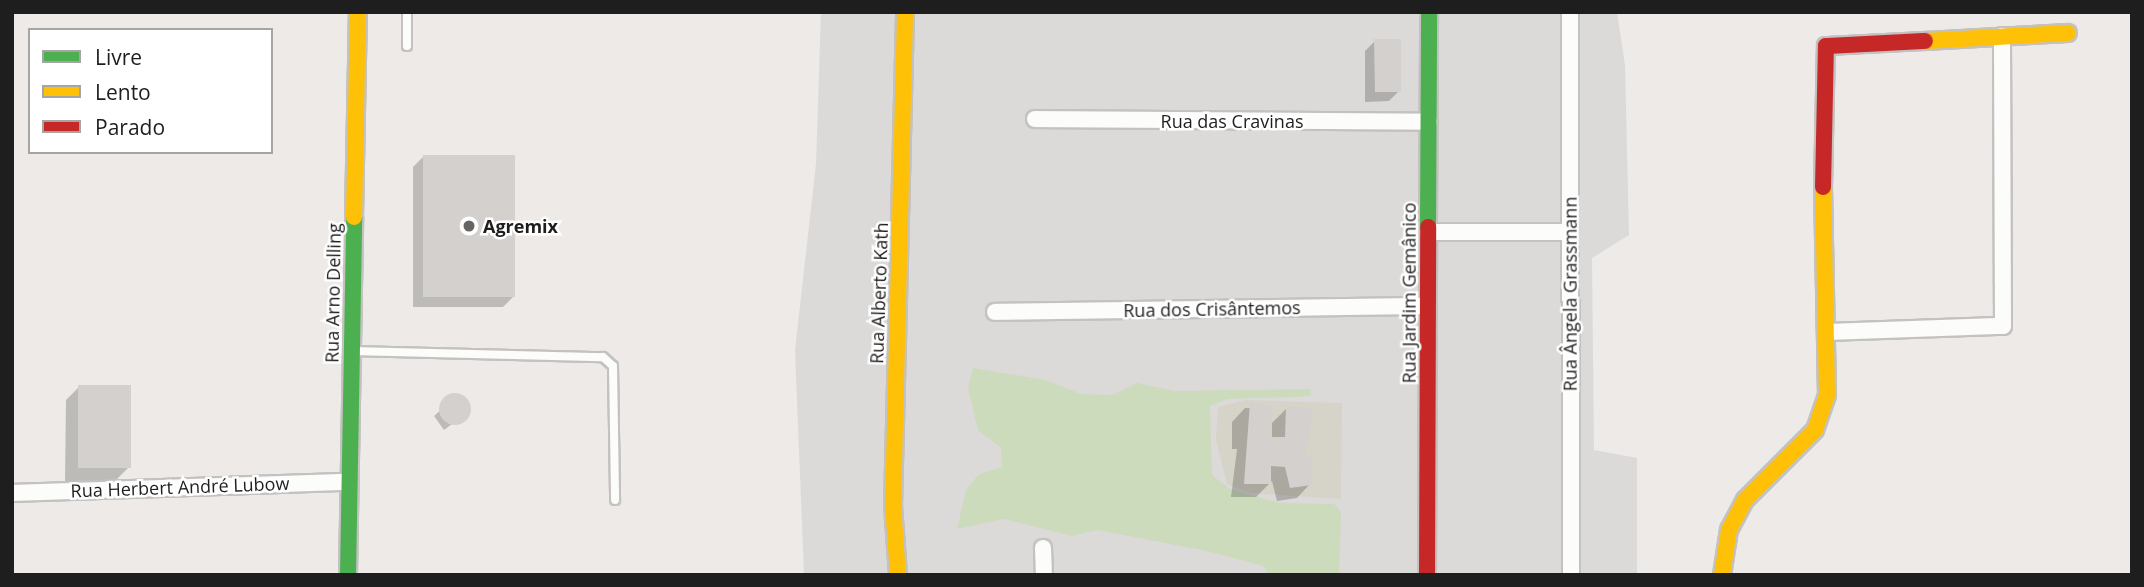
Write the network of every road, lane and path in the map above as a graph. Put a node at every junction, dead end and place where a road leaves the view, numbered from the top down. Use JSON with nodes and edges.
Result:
{"nodes":[{"id":1,"x":407,"y":12,"type":"edge"},
{"id":2,"x":905,"y":12,"type":"edge"},
{"id":3,"x":1429,"y":12,"type":"edge"},
{"id":4,"x":1570,"y":12,"type":"edge"},
{"id":5,"x":362,"y":13,"type":"edge"},
{"id":6,"x":2068,"y":33,"type":"dead end"},
{"id":7,"x":2003,"y":36,"type":"junction"},
{"id":8,"x":407,"y":46,"type":"dead end"},
{"id":9,"x":1035,"y":119,"type":"dead end"},
{"id":10,"x":1429,"y":122,"type":"junction"},
{"id":11,"x":1429,"y":232,"type":"junction"},
{"id":12,"x":1570,"y":232,"type":"junction"},
{"id":13,"x":1428,"y":306,"type":"junction"},
{"id":14,"x":995,"y":312,"type":"dead end"},
{"id":15,"x":1828,"y":332,"type":"junction"},
{"id":16,"x":352,"y":351,"type":"junction"},
{"id":17,"x":348,"y":482,"type":"junction"},
{"id":18,"x":12,"y":493,"type":"edge"},
{"id":19,"x":615,"y":500,"type":"dead end"},
{"id":20,"x":1043,"y":548,"type":"dead end"},
{"id":21,"x":348,"y":575,"type":"edge"},
{"id":22,"x":898,"y":575,"type":"edge"},
{"id":23,"x":1044,"y":575,"type":"edge"},
{"id":24,"x":1427,"y":575,"type":"edge"},
{"id":25,"x":1570,"y":575,"type":"edge"},
{"id":26,"x":1722,"y":575,"type":"edge"}],
"edges":[{"from":1,"to":8,"type":"lane"},
{"from":2,"to":22,"type":"street","name":"Rua Alberto Kath"},
{"from":3,"to":10,"type":"street","name":"Rua Jardim Gemânico"},
{"from":4,"to":12,"type":"street","name":"Rua Ângela Grassmann"},
{"from":5,"to":16,"type":"street","name":"Rua Arno Delling"},
{"from":6,"to":7,"type":"street"},
{"from":7,"to":15,"type":"street"},
{"from":7,"to":15,"type":"street"},
{"from":9,"to":10,"type":"street","name":"Rua das Cravinas"},
{"from":10,"to":11,"type":"street","name":"Rua Jardim Gemânico"},
{"from":11,"to":12,"type":"street"},
{"from":11,"to":13,"type":"street","name":"Rua Jardim Gemânico"},
{"from":12,"to":25,"type":"street","name":"Rua Ângela Grassmann"},
{"from":13,"to":14,"type":"street","name":"Rua dos Crisântemos"},
{"from":13,"to":24,"type":"street","name":"Rua Jardim Gemânico"},
{"from":15,"to":26,"type":"street"},
{"from":16,"to":17,"type":"street","name":"Rua Arno Delling"},
{"from":16,"to":19,"type":"lane"},
{"from":17,"to":18,"type":"street","name":"Rua Herbert André Lubow"},
{"from":17,"to":21,"type":"street","name":"Rua Arno Delling"},
{"from":20,"to":23,"type":"street"}]}
